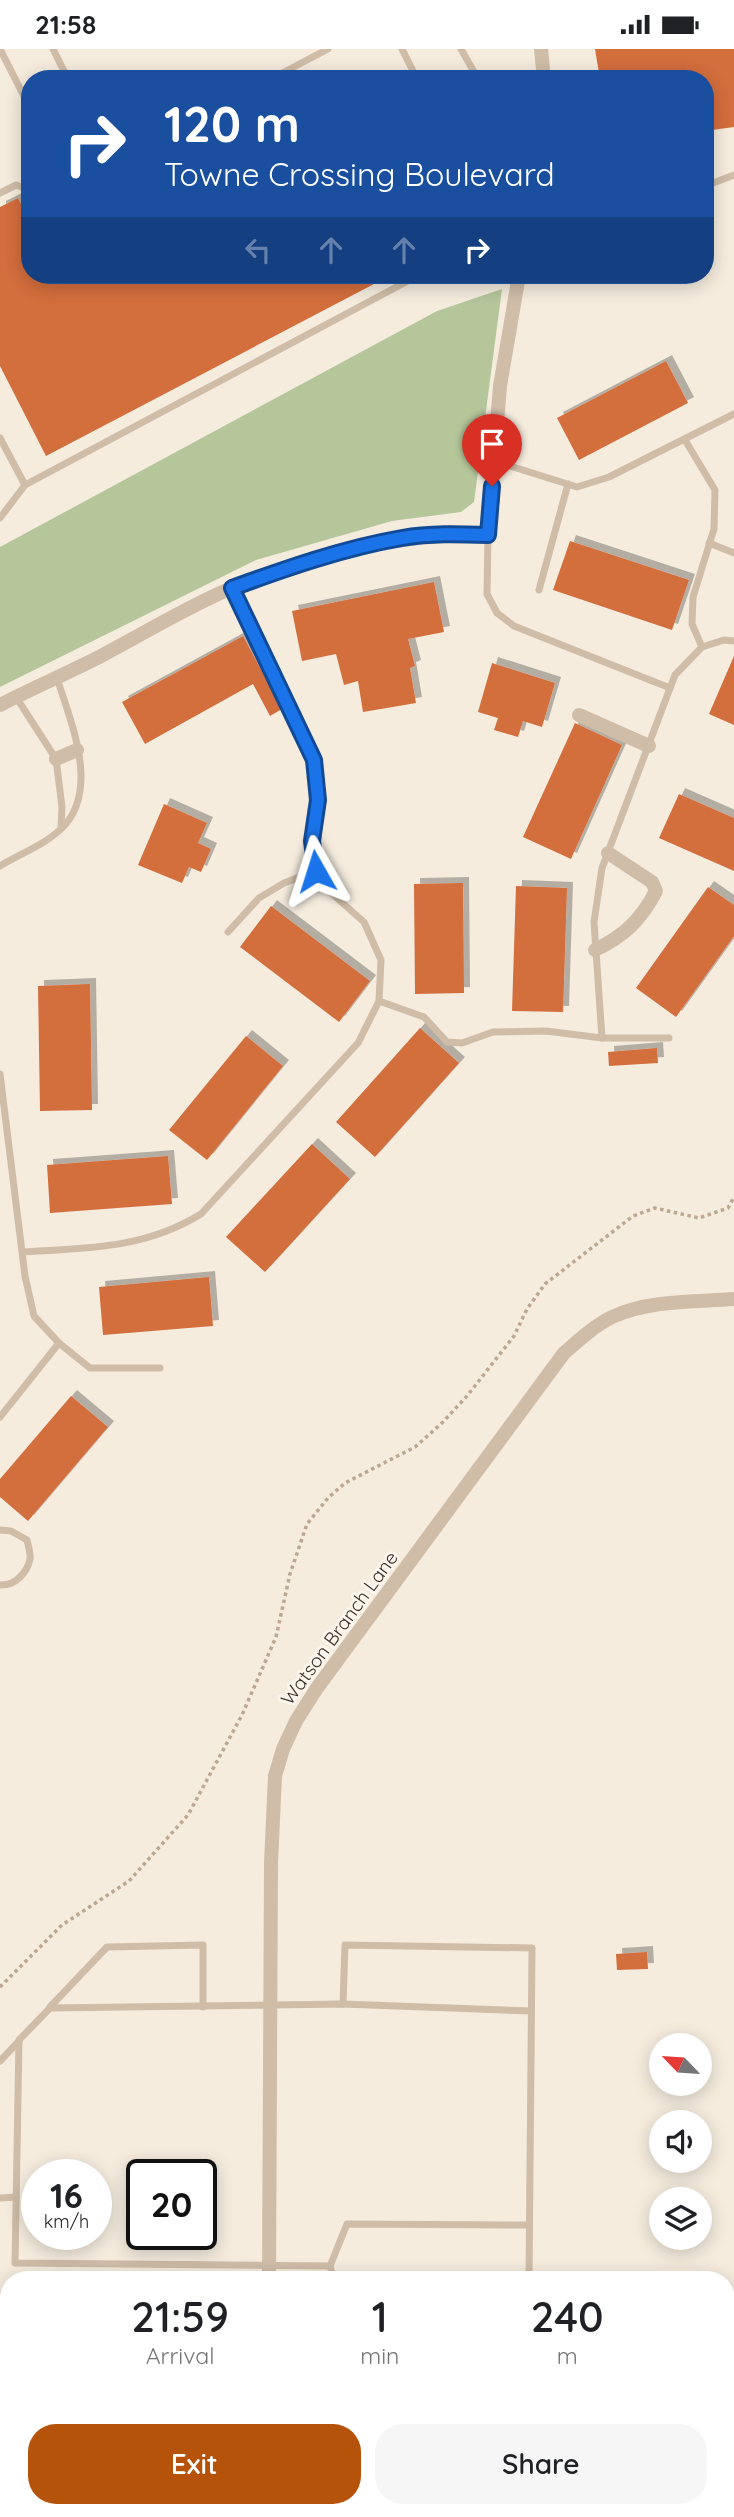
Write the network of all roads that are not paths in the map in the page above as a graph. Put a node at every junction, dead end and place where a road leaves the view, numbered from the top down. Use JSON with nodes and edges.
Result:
{"nodes":[{"id":1,"x":0,"y":49,"type":"edge"},
{"id":2,"x":53,"y":49,"type":"edge"},
{"id":3,"x":328,"y":49,"type":"edge"},
{"id":4,"x":402,"y":49,"type":"edge"},
{"id":5,"x":461,"y":49,"type":"edge"},
{"id":6,"x":541,"y":49,"type":"edge"},
{"id":7,"x":64,"y":70,"type":"edge"},
{"id":8,"x":288,"y":70,"type":"edge"},
{"id":9,"x":413,"y":70,"type":"edge"},
{"id":10,"x":473,"y":70,"type":"edge"},
{"id":11,"x":543,"y":70,"type":"edge"},
{"id":12,"x":21,"y":90,"type":"edge"},
{"id":13,"x":734,"y":174,"type":"edge"},
{"id":14,"x":714,"y":182,"type":"edge"},
{"id":15,"x":21,"y":187,"type":"edge"},
{"id":16,"x":0,"y":193,"type":"edge"},
{"id":17,"x":402,"y":284,"type":"edge"},
{"id":18,"x":517,"y":284,"type":"edge"},
{"id":19,"x":734,"y":414,"type":"edge"},
{"id":20,"x":0,"y":438,"type":"edge"},
{"id":21,"x":685,"y":440,"type":"junction"},
{"id":22,"x":494,"y":461,"type":"junction"},
{"id":23,"x":568,"y":484,"type":"junction"},
{"id":24,"x":25,"y":485,"type":"junction"},
{"id":25,"x":0,"y":518,"type":"edge"},
{"id":26,"x":488,"y":535,"type":"junction"},
{"id":27,"x":709,"y":543,"type":"junction"},
{"id":28,"x":734,"y":552,"type":"edge"},
{"id":29,"x":232,"y":588,"type":"junction"},
{"id":30,"x":539,"y":590,"type":"dead end"},
{"id":31,"x":734,"y":641,"type":"edge"},
{"id":32,"x":702,"y":647,"type":"junction"},
{"id":33,"x":57,"y":678,"type":"junction"},
{"id":34,"x":670,"y":688,"type":"junction"},
{"id":35,"x":16,"y":697,"type":"junction"},
{"id":36,"x":0,"y":705,"type":"edge"},
{"id":37,"x":579,"y":715,"type":"dead end"},
{"id":38,"x":649,"y":746,"type":"junction"},
{"id":39,"x":77,"y":750,"type":"junction"},
{"id":40,"x":56,"y":759,"type":"junction"},
{"id":41,"x":61,"y":829,"type":"junction"},
{"id":42,"x":608,"y":853,"type":"junction"},
{"id":43,"x":0,"y":866,"type":"edge"},
{"id":44,"x":316,"y":871,"type":"junction"},
{"id":45,"x":228,"y":932,"type":"dead end"},
{"id":46,"x":595,"y":950,"type":"junction"},
{"id":47,"x":379,"y":1001,"type":"junction"},
{"id":48,"x":602,"y":1038,"type":"junction"},
{"id":49,"x":669,"y":1038,"type":"dead end"},
{"id":50,"x":0,"y":1074,"type":"edge"},
{"id":51,"x":23,"y":1252,"type":"junction"},
{"id":52,"x":734,"y":1299,"type":"edge"},
{"id":53,"x":59,"y":1343,"type":"junction"},
{"id":54,"x":160,"y":1368,"type":"dead end"},
{"id":55,"x":0,"y":1417,"type":"edge"},
{"id":56,"x":0,"y":1530,"type":"edge"},
{"id":57,"x":0,"y":1585,"type":"edge"},
{"id":58,"x":343,"y":2004,"type":"junction"},
{"id":59,"x":270,"y":2006,"type":"junction"},
{"id":60,"x":203,"y":2007,"type":"junction"},
{"id":61,"x":50,"y":2008,"type":"junction"},
{"id":62,"x":531,"y":2011,"type":"junction"},
{"id":63,"x":19,"y":2040,"type":"junction"},
{"id":64,"x":0,"y":2061,"type":"edge"},
{"id":65,"x":16,"y":2197,"type":"junction"},
{"id":66,"x":0,"y":2198,"type":"edge"},
{"id":67,"x":529,"y":2225,"type":"junction"},
{"id":68,"x":330,"y":2266,"type":"junction"},
{"id":69,"x":218,"y":2271,"type":"edge"},
{"id":70,"x":269,"y":2271,"type":"edge"},
{"id":71,"x":286,"y":2271,"type":"edge"},
{"id":72,"x":331,"y":2271,"type":"edge"},
{"id":73,"x":529,"y":2271,"type":"edge"}],
"edges":[{"from":1,"to":12,"type":"lane"},
{"from":2,"to":7,"type":"lane"},
{"from":3,"to":8,"type":"lane"},
{"from":4,"to":9,"type":"lane"},
{"from":5,"to":10,"type":"lane"},
{"from":6,"to":11,"type":"street"},
{"from":13,"to":14,"type":"lane"},
{"from":15,"to":16,"type":"lane"},
{"from":17,"to":24,"type":"lane"},
{"from":18,"to":22,"type":"street"},
{"from":19,"to":21,"type":"lane"},
{"from":20,"to":24,"type":"lane"},
{"from":21,"to":23,"type":"lane"},
{"from":21,"to":27,"type":"lane"},
{"from":22,"to":23,"type":"lane"},
{"from":22,"to":26,"type":"street"},
{"from":23,"to":30,"type":"lane"},
{"from":24,"to":25,"type":"lane"},
{"from":26,"to":29,"type":"street"},
{"from":26,"to":34,"type":"lane"},
{"from":27,"to":28,"type":"lane"},
{"from":27,"to":32,"type":"lane"},
{"from":29,"to":33,"type":"street"},
{"from":29,"to":44,"type":"lane"},
{"from":31,"to":32,"type":"lane"},
{"from":32,"to":34,"type":"lane"},
{"from":33,"to":35,"type":"street"},
{"from":33,"to":39,"type":"lane"},
{"from":34,"to":38,"type":"lane"},
{"from":35,"to":36,"type":"street"},
{"from":35,"to":40,"type":"lane"},
{"from":37,"to":38,"type":"street"},
{"from":38,"to":42,"type":"lane"},
{"from":39,"to":40,"type":"street"},
{"from":39,"to":41,"type":"lane"},
{"from":40,"to":41,"type":"lane"},
{"from":41,"to":43,"type":"lane"},
{"from":42,"to":46,"type":"lane"},
{"from":42,"to":46,"type":"street"},
{"from":44,"to":45,"type":"lane"},
{"from":44,"to":47,"type":"lane"},
{"from":46,"to":48,"type":"lane"},
{"from":47,"to":48,"type":"lane"},
{"from":47,"to":51,"type":"lane"},
{"from":48,"to":49,"type":"lane"},
{"from":50,"to":51,"type":"lane"},
{"from":51,"to":53,"type":"lane"},
{"from":52,"to":59,"type":"street","name":"Watson Branch Lane"},
{"from":53,"to":54,"type":"lane"},
{"from":53,"to":55,"type":"lane"},
{"from":56,"to":57,"type":"lane"},
{"from":58,"to":59,"type":"lane"},
{"from":58,"to":62,"type":"lane"},
{"from":58,"to":62,"type":"lane"},
{"from":59,"to":60,"type":"lane"},
{"from":59,"to":70,"type":"street","name":"Watson Branch Lane"},
{"from":60,"to":61,"type":"lane"},
{"from":60,"to":61,"type":"lane"},
{"from":61,"to":63,"type":"lane"},
{"from":62,"to":67,"type":"lane"},
{"from":63,"to":64,"type":"lane"},
{"from":63,"to":65,"type":"lane"},
{"from":65,"to":66,"type":"lane"},
{"from":65,"to":69,"type":"lane"},
{"from":67,"to":68,"type":"lane"},
{"from":67,"to":73,"type":"lane"},
{"from":68,"to":71,"type":"lane"},
{"from":68,"to":72,"type":"lane"}]}
